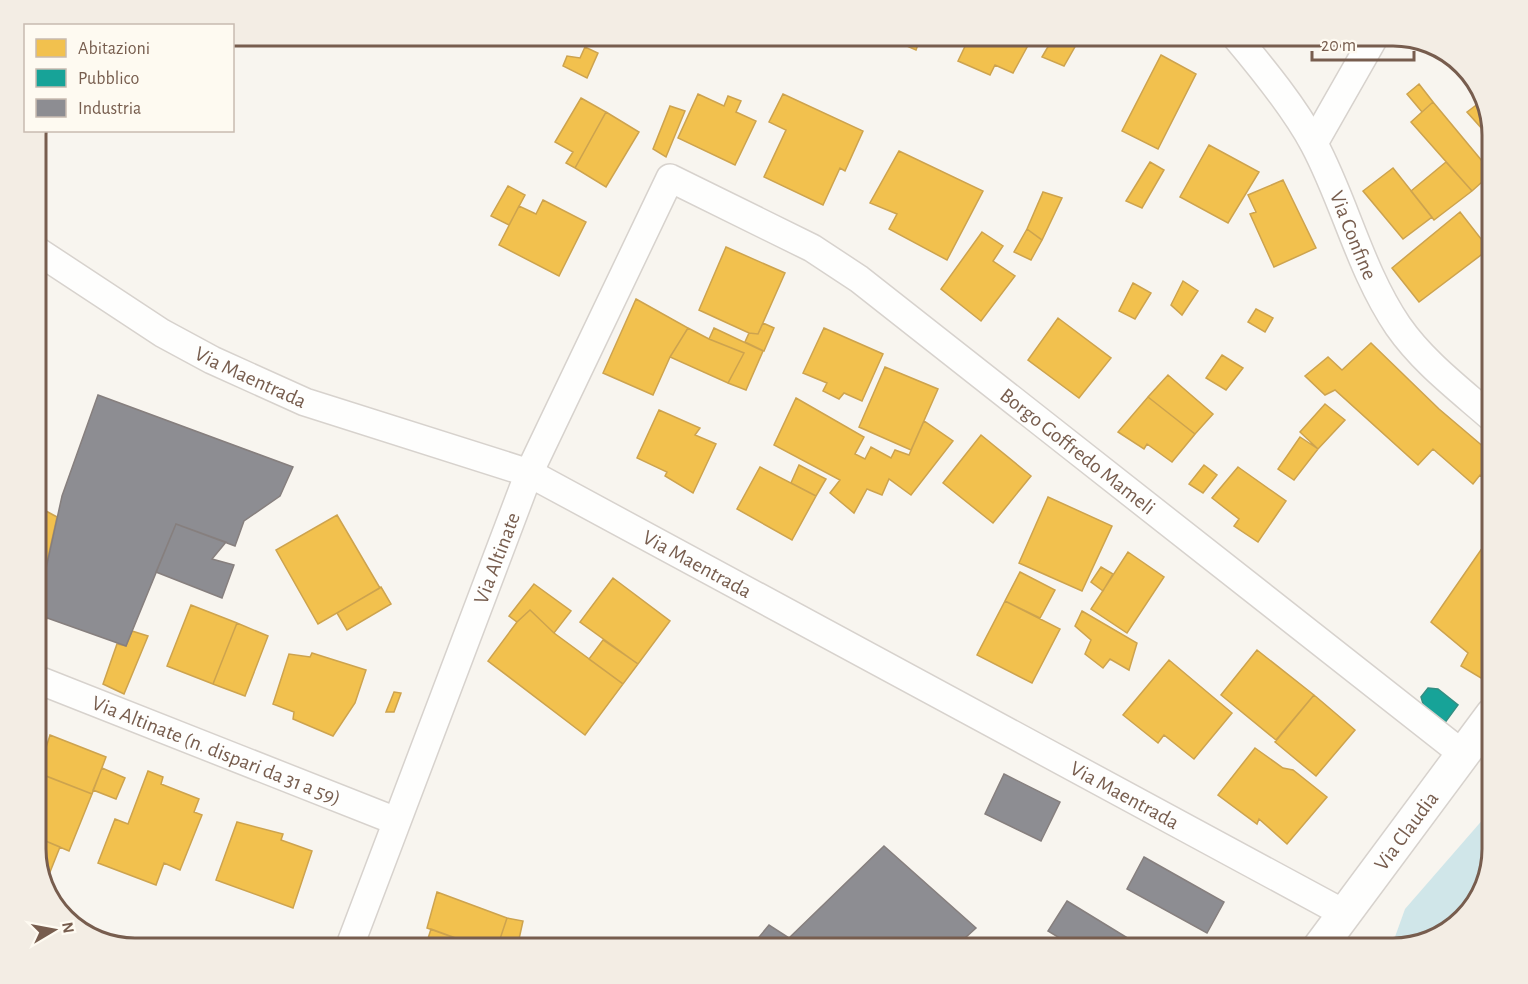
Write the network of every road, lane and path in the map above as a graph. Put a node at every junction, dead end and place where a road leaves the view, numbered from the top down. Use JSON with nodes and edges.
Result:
{"nodes":[{"id":1,"x":1244,"y":46,"type":"edge"},
{"id":2,"x":1370,"y":46,"type":"edge"},
{"id":3,"x":1314,"y":143,"type":"junction"},
{"id":4,"x":670,"y":178,"type":"joint"},
{"id":5,"x":47,"y":257,"type":"edge"},
{"id":6,"x":1482,"y":409,"type":"edge"},
{"id":7,"x":529,"y":472,"type":"junction"},
{"id":8,"x":47,"y":683,"type":"edge"},
{"id":9,"x":1482,"y":729,"type":"edge"},
{"id":10,"x":1464,"y":755,"type":"junction"},
{"id":11,"x":396,"y":821,"type":"junction"},
{"id":12,"x":1345,"y":914,"type":"junction"},
{"id":13,"x":353,"y":938,"type":"edge"},
{"id":14,"x":1326,"y":938,"type":"edge"}],
"edges":[{"from":1,"to":3,"type":"street","name":"Via Confine"},
{"from":2,"to":3,"type":"street"},
{"from":3,"to":6,"type":"street","name":"Via Confine"},
{"from":4,"to":7,"type":"street","name":"Via Altinate"},
{"from":4,"to":10,"type":"street","name":"Borgo Goffredo Mameli"},
{"from":5,"to":7,"type":"street","name":"Via Maentrada"},
{"from":7,"to":11,"type":"street","name":"Via Altinate"},
{"from":7,"to":12,"type":"street","name":"Via Maentrada"},
{"from":8,"to":11,"type":"street","name":"Via Altinate (n. dispari da 31 a 59)"},
{"from":9,"to":10,"type":"street","name":"Via Claudia"},
{"from":10,"to":12,"type":"street","name":"Via Claudia"},
{"from":11,"to":13,"type":"street","name":"Via Altinate"},
{"from":12,"to":14,"type":"street","name":"Via Claudia"}]}
